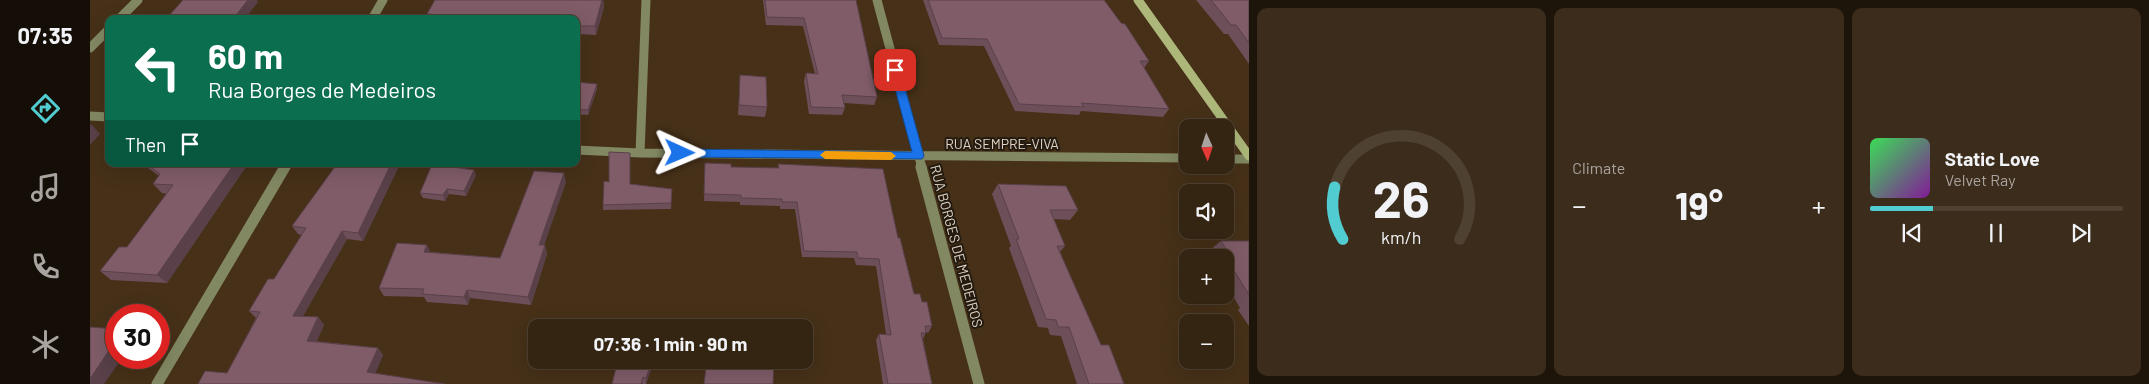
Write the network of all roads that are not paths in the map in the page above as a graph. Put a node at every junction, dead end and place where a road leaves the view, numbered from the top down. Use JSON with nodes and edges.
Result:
{"nodes":[{"id":1,"x":138,"y":0,"type":"edge"},
{"id":2,"x":383,"y":0,"type":"edge"},
{"id":3,"x":646,"y":0,"type":"edge"},
{"id":4,"x":876,"y":0,"type":"edge"},
{"id":5,"x":1138,"y":0,"type":"edge"},
{"id":6,"x":123,"y":15,"type":"edge"},
{"id":7,"x":374,"y":15,"type":"edge"},
{"id":8,"x":105,"y":33,"type":"edge"},
{"id":9,"x":90,"y":48,"type":"edge"},
{"id":10,"x":90,"y":116,"type":"edge"},
{"id":11,"x":105,"y":117,"type":"edge"},
{"id":12,"x":580,"y":150,"type":"edge"},
{"id":13,"x":640,"y":153,"type":"junction"},
{"id":14,"x":918,"y":156,"type":"junction"},
{"id":15,"x":1249,"y":157,"type":"edge"},
{"id":16,"x":1179,"y":158,"type":"edge"},
{"id":17,"x":1234,"y":158,"type":"edge"},
{"id":18,"x":285,"y":167,"type":"edge"},
{"id":19,"x":157,"y":384,"type":"edge"},
{"id":20,"x":979,"y":384,"type":"edge"}],
"edges":[{"from":1,"to":6,"type":"street"},
{"from":2,"to":7,"type":"street"},
{"from":3,"to":13,"type":"street"},
{"from":4,"to":14,"type":"street","name":"RUA BORGES DE MEDEIROS"},
{"from":5,"to":15,"type":"street"},
{"from":8,"to":9,"type":"street"},
{"from":10,"to":11,"type":"street"},
{"from":12,"to":13,"type":"street","name":"RUA SEMPRE-VIVA"},
{"from":13,"to":14,"type":"street","name":"RUA SEMPRE-VIVA"},
{"from":14,"to":16,"type":"street","name":"RUA SEMPRE-VIVA"},
{"from":14,"to":20,"type":"street","name":"RUA BORGES DE MEDEIROS"},
{"from":15,"to":17,"type":"street"},
{"from":18,"to":19,"type":"street"}]}
